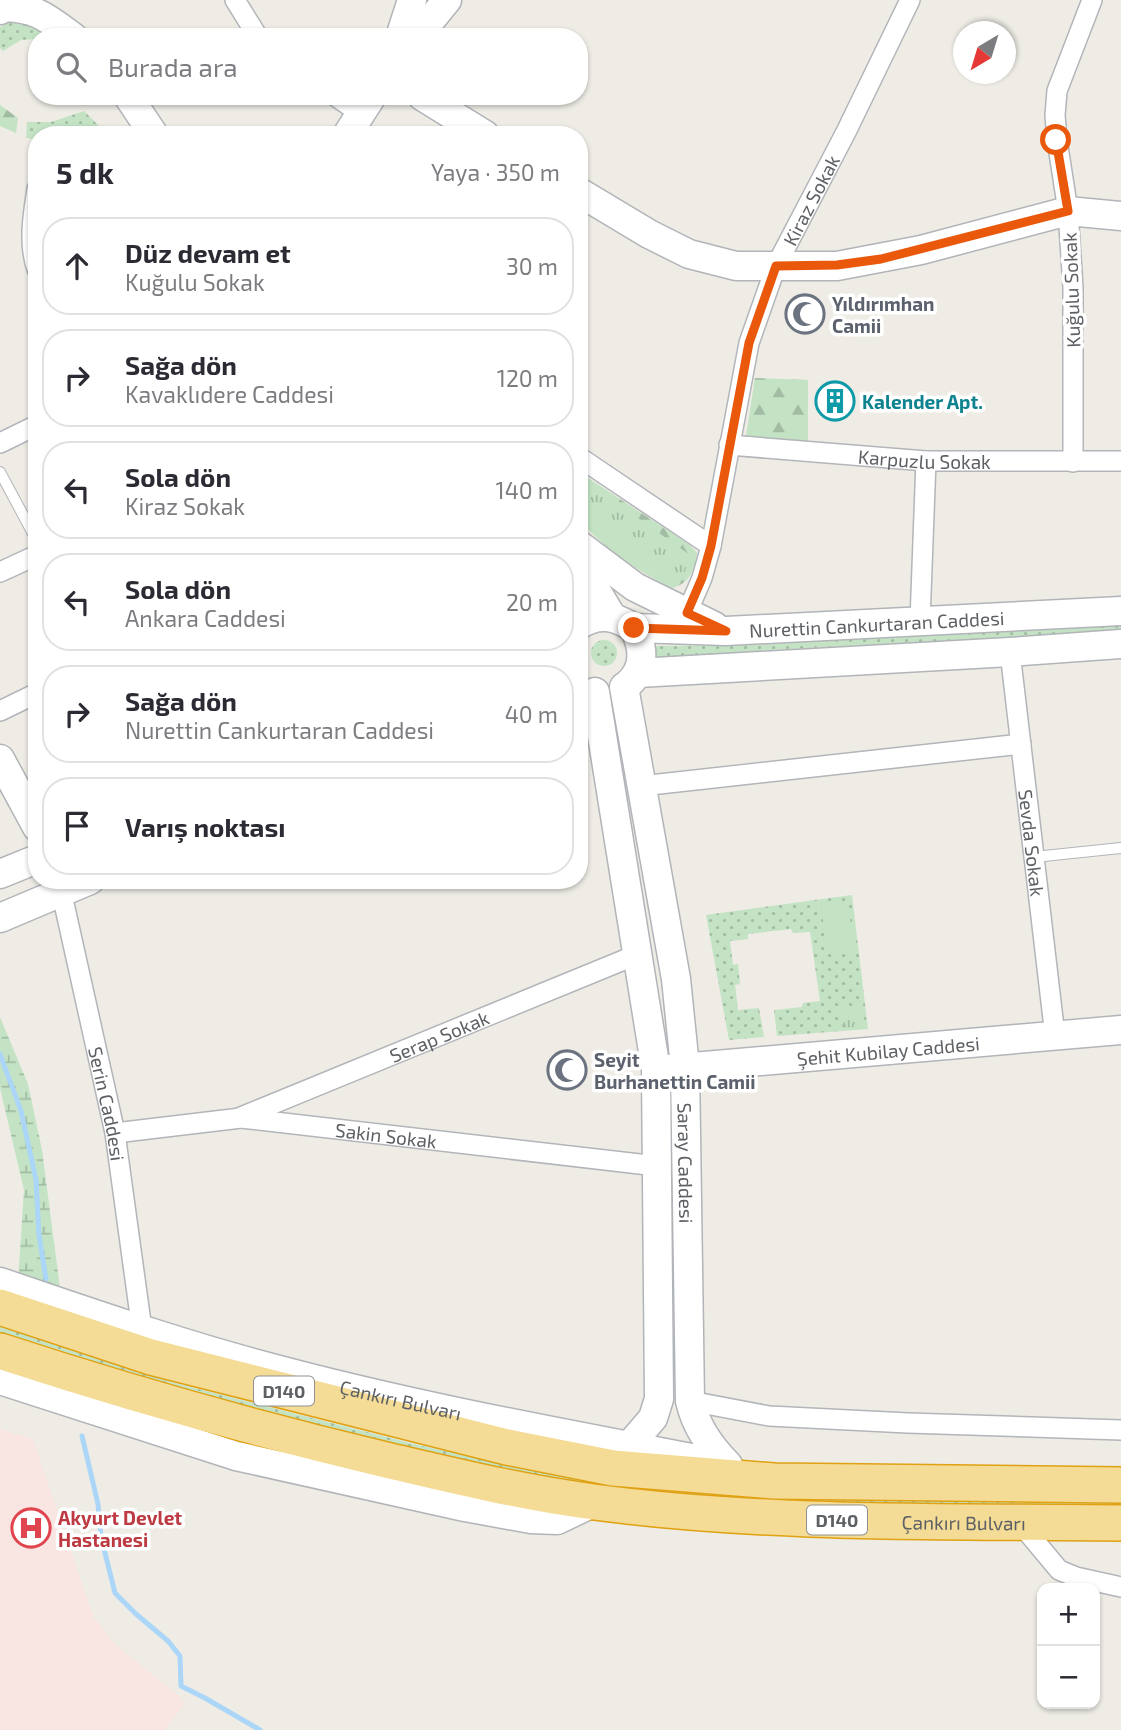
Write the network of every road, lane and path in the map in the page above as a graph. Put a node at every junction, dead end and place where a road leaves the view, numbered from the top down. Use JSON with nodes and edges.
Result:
{"nodes":[{"id":1,"x":55,"y":0,"type":"edge"},
{"id":2,"x":235,"y":0,"type":"edge"},
{"id":3,"x":412,"y":0,"type":"edge"},
{"id":4,"x":447,"y":0,"type":"edge"},
{"id":5,"x":910,"y":0,"type":"edge"},
{"id":6,"x":1092,"y":0,"type":"edge"},
{"id":7,"x":5,"y":6,"type":"edge"},
{"id":8,"x":60,"y":28,"type":"edge"},
{"id":9,"x":79,"y":28,"type":"edge"},
{"id":10,"x":252,"y":28,"type":"edge"},
{"id":11,"x":403,"y":28,"type":"edge"},
{"id":12,"x":424,"y":28,"type":"edge"},
{"id":13,"x":134,"y":105,"type":"edge"},
{"id":14,"x":437,"y":105,"type":"edge"},
{"id":15,"x":148,"y":126,"type":"edge"},
{"id":16,"x":470,"y":126,"type":"edge"},
{"id":17,"x":588,"y":197,"type":"edge"},
{"id":18,"x":1068,"y":211,"type":"junction"},
{"id":19,"x":1121,"y":216,"type":"edge"},
{"id":20,"x":776,"y":266,"type":"junction"},
{"id":21,"x":28,"y":429,"type":"edge"},
{"id":22,"x":0,"y":443,"type":"edge"},
{"id":23,"x":729,"y":446,"type":"junction"},
{"id":24,"x":926,"y":461,"type":"junction"},
{"id":25,"x":1121,"y":461,"type":"edge"},
{"id":26,"x":1073,"y":462,"type":"junction"},
{"id":27,"x":588,"y":463,"type":"edge"},
{"id":28,"x":0,"y":472,"type":"edge"},
{"id":29,"x":28,"y":524,"type":"edge"},
{"id":30,"x":711,"y":546,"type":"junction"},
{"id":31,"x":588,"y":552,"type":"edge"},
{"id":32,"x":28,"y":559,"type":"edge"},
{"id":33,"x":0,"y":572,"type":"edge"},
{"id":34,"x":588,"y":574,"type":"edge"},
{"id":35,"x":1121,"y":611,"type":"edge"},
{"id":36,"x":687,"y":613,"type":"junction"},
{"id":37,"x":588,"y":620,"type":"edge"},
{"id":38,"x":920,"y":621,"type":"junction"},
{"id":39,"x":623,"y":622,"type":"junction"},
{"id":40,"x":726,"y":631,"type":"junction"},
{"id":41,"x":1121,"y":644,"type":"edge"},
{"id":42,"x":1010,"y":652,"type":"junction"},
{"id":43,"x":631,"y":680,"type":"junction"},
{"id":44,"x":588,"y":688,"type":"edge"},
{"id":45,"x":588,"y":693,"type":"edge"},
{"id":46,"x":28,"y":697,"type":"edge"},
{"id":47,"x":0,"y":711,"type":"edge"},
{"id":48,"x":1021,"y":744,"type":"junction"},
{"id":49,"x":0,"y":759,"type":"edge"},
{"id":50,"x":642,"y":786,"type":"junction"},
{"id":51,"x":28,"y":810,"type":"edge"},
{"id":52,"x":1121,"y":848,"type":"edge"},
{"id":53,"x":1034,"y":857,"type":"junction"},
{"id":54,"x":28,"y":863,"type":"edge"},
{"id":55,"x":0,"y":874,"type":"edge"},
{"id":56,"x":55,"y":889,"type":"edge"},
{"id":57,"x":62,"y":889,"type":"edge"},
{"id":58,"x":0,"y":918,"type":"edge"},
{"id":59,"x":636,"y":955,"type":"junction"},
{"id":60,"x":1121,"y":1030,"type":"edge"},
{"id":61,"x":1055,"y":1035,"type":"junction"},
{"id":62,"x":685,"y":1068,"type":"junction"},
{"id":63,"x":656,"y":1070,"type":"junction"},
{"id":64,"x":240,"y":1118,"type":"junction"},
{"id":65,"x":115,"y":1133,"type":"junction"},
{"id":66,"x":657,"y":1166,"type":"junction"},
{"id":67,"x":0,"y":1282,"type":"edge"},
{"id":68,"x":0,"y":1307,"type":"edge"},
{"id":69,"x":142,"y":1330,"type":"junction"},
{"id":70,"x":0,"y":1352,"type":"edge"},
{"id":71,"x":0,"y":1380,"type":"edge"},
{"id":72,"x":690,"y":1401,"type":"junction"},
{"id":73,"x":1121,"y":1430,"type":"edge"},
{"id":74,"x":629,"y":1446,"type":"junction"},
{"id":75,"x":728,"y":1465,"type":"junction"},
{"id":76,"x":810,"y":1481,"type":"junction"},
{"id":77,"x":1121,"y":1485,"type":"edge"},
{"id":78,"x":595,"y":1502,"type":"junction"},
{"id":79,"x":1019,"y":1522,"type":"junction"},
{"id":80,"x":1121,"y":1523,"type":"edge"},
{"id":81,"x":1121,"y":1587,"type":"edge"}],
"edges":[{"from":1,"to":9,"type":"street"},
{"from":2,"to":10,"type":"street"},
{"from":3,"to":11,"type":"street"},
{"from":4,"to":12,"type":"street"},
{"from":5,"to":20,"type":"street","name":"Kiraz Sokak"},
{"from":6,"to":18,"type":"street","name":"Kuğulu Sokak"},
{"from":7,"to":8,"type":"street"},
{"from":13,"to":15,"type":"street"},
{"from":14,"to":16,"type":"street"},
{"from":17,"to":20,"type":"street"},
{"from":18,"to":19,"type":"street"},
{"from":18,"to":20,"type":"street"},
{"from":18,"to":26,"type":"street","name":"Kuğulu Sokak"},
{"from":20,"to":23,"type":"street","name":"Kiraz Sokak"},
{"from":21,"to":22,"type":"street"},
{"from":23,"to":24,"type":"street","name":"Karpuzlu Sokak"},
{"from":23,"to":30,"type":"street","name":"Kiraz Sokak"},
{"from":24,"to":26,"type":"street","name":"Karpuzlu Sokak"},
{"from":24,"to":38,"type":"street"},
{"from":25,"to":26,"type":"street","name":"Karpuzlu Sokak"},
{"from":27,"to":30,"type":"street"},
{"from":28,"to":29,"type":"lane"},
{"from":30,"to":36,"type":"street","name":"Kiraz Sokak"},
{"from":31,"to":36,"type":"street"},
{"from":32,"to":33,"type":"street"},
{"from":34,"to":39,"type":"street","name":"Saray Caddesi"},
{"from":35,"to":38,"type":"street","name":"Nurettin Cankurtaran Caddesi"},
{"from":36,"to":40,"type":"street"},
{"from":37,"to":39,"type":"street","name":"Nurettin Cankurtaran Caddesi"},
{"from":38,"to":40,"type":"street","name":"Nurettin Cankurtaran Caddesi"},
{"from":39,"to":40,"type":"street","name":"Nurettin Cankurtaran Caddesi"},
{"from":39,"to":43,"type":"street","name":"Saray Caddesi"},
{"from":41,"to":42,"type":"street","name":"Nurettin Cankurtaran Caddesi"},
{"from":42,"to":43,"type":"street","name":"Nurettin Cankurtaran Caddesi"},
{"from":42,"to":48,"type":"street","name":"Sevda Sokak"},
{"from":43,"to":44,"type":"street","name":"Nurettin Cankurtaran Caddesi"},
{"from":43,"to":50,"type":"street","name":"Saray Caddesi"},
{"from":45,"to":59,"type":"street","name":"Saray Caddesi"},
{"from":46,"to":47,"type":"street"},
{"from":48,"to":50,"type":"street"},
{"from":48,"to":53,"type":"street","name":"Sevda Sokak"},
{"from":49,"to":51,"type":"street"},
{"from":50,"to":62,"type":"street","name":"Saray Caddesi"},
{"from":52,"to":53,"type":"lane"},
{"from":53,"to":61,"type":"street","name":"Sevda Sokak"},
{"from":54,"to":55,"type":"street"},
{"from":56,"to":58,"type":"street"},
{"from":57,"to":65,"type":"street","name":"Serin Caddesi"},
{"from":59,"to":63,"type":"street","name":"Saray Caddesi"},
{"from":59,"to":64,"type":"street","name":"Serap Sokak"},
{"from":60,"to":61,"type":"street","name":"Şehit Kubilay Caddesi"},
{"from":61,"to":62,"type":"street","name":"Şehit Kubilay Caddesi"},
{"from":62,"to":63,"type":"street","name":"Şehit Kubilay Caddesi"},
{"from":62,"to":72,"type":"street","name":"Saray Caddesi"},
{"from":63,"to":66,"type":"street","name":"Saray Caddesi"},
{"from":64,"to":65,"type":"street","name":"Sakin Sokak"},
{"from":64,"to":66,"type":"street","name":"Sakin Sokak"},
{"from":65,"to":69,"type":"street","name":"Serin Caddesi"},
{"from":66,"to":74,"type":"street","name":"Saray Caddesi"},
{"from":67,"to":69,"type":"street","name":"Çankırı Bulvarı"},
{"from":68,"to":76,"type":"highway","name":"Çankırı Bulvarı","number":"D140"},
{"from":69,"to":74,"type":"street","name":"Çankırı Bulvarı"},
{"from":70,"to":78,"type":"highway","name":"Çankırı Bulvarı","number":"D140"},
{"from":71,"to":78,"type":"street","name":"Çankırı Bulvarı"},
{"from":72,"to":73,"type":"street"},
{"from":72,"to":75,"type":"street","name":"Saray Caddesi"},
{"from":74,"to":75,"type":"street","name":"Çankırı Bulvarı"},
{"from":75,"to":76,"type":"street","name":"Çankırı Bulvarı"},
{"from":76,"to":77,"type":"highway","name":"Çankırı Bulvarı","number":"D140"},
{"from":78,"to":79,"type":"highway","name":"Çankırı Bulvarı","number":"D140"},
{"from":79,"to":80,"type":"highway","name":"Çankırı Bulvarı","number":"D140"},
{"from":79,"to":81,"type":"street"}]}
